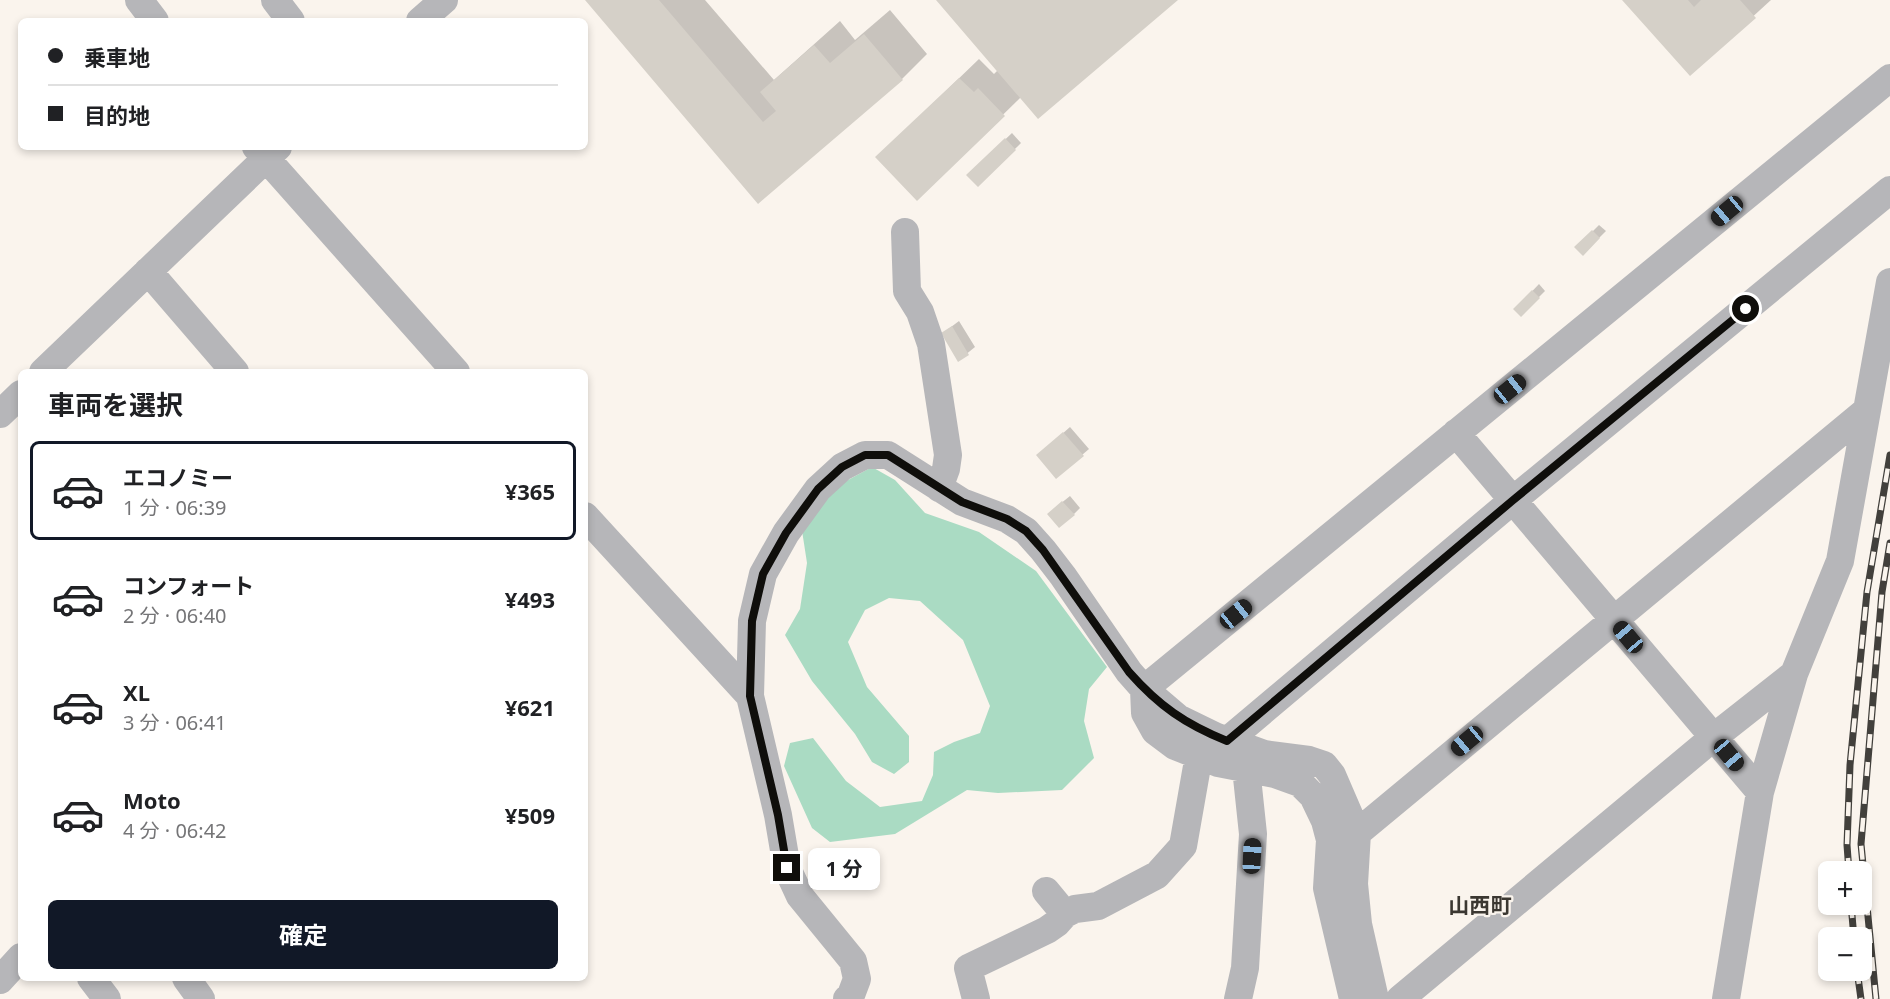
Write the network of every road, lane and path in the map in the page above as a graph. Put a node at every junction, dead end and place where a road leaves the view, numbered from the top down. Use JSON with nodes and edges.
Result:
{"nodes":[{"id":1,"x":139,"y":0,"type":"edge"},
{"id":2,"x":275,"y":0,"type":"edge"},
{"id":3,"x":444,"y":0,"type":"edge"},
{"id":4,"x":152,"y":18,"type":"edge"},
{"id":5,"x":289,"y":18,"type":"edge"},
{"id":6,"x":423,"y":18,"type":"edge"},
{"id":7,"x":1890,"y":78,"type":"edge"},
{"id":8,"x":267,"y":151,"type":"edge"},
{"id":9,"x":1890,"y":190,"type":"edge"},
{"id":10,"x":905,"y":232,"type":"dead end"},
{"id":11,"x":148,"y":271,"type":"junction"},
{"id":12,"x":1890,"y":282,"type":"edge"},
{"id":13,"x":49,"y":369,"type":"edge"},
{"id":14,"x":232,"y":369,"type":"edge"},
{"id":15,"x":453,"y":369,"type":"edge"},
{"id":16,"x":18,"y":396,"type":"edge"},
{"id":17,"x":1866,"y":411,"type":"junction"},
{"id":18,"x":0,"y":414,"type":"edge"},
{"id":19,"x":1456,"y":434,"type":"junction"},
{"id":20,"x":939,"y":488,"type":"junction"},
{"id":21,"x":1512,"y":501,"type":"junction"},
{"id":22,"x":588,"y":519,"type":"edge"},
{"id":23,"x":1614,"y":620,"type":"junction"},
{"id":24,"x":1794,"y":674,"type":"junction"},
{"id":25,"x":1144,"y":689,"type":"junction"},
{"id":26,"x":750,"y":696,"type":"junction"},
{"id":27,"x":1713,"y":737,"type":"junction"},
{"id":28,"x":1227,"y":741,"type":"junction"},
{"id":29,"x":1198,"y":755,"type":"junction"},
{"id":30,"x":1246,"y":768,"type":"junction"},
{"id":31,"x":1760,"y":792,"type":"junction"},
{"id":32,"x":1358,"y":832,"type":"junction"},
{"id":33,"x":1046,"y":891,"type":"dead end"},
{"id":34,"x":1065,"y":914,"type":"junction"},
{"id":35,"x":18,"y":960,"type":"edge"},
{"id":36,"x":0,"y":980,"type":"edge"},
{"id":37,"x":93,"y":981,"type":"edge"},
{"id":38,"x":188,"y":981,"type":"edge"},
{"id":39,"x":107,"y":999,"type":"edge"},
{"id":40,"x":201,"y":999,"type":"edge"},
{"id":41,"x":847,"y":999,"type":"edge"},
{"id":42,"x":976,"y":999,"type":"edge"},
{"id":43,"x":1238,"y":999,"type":"edge"},
{"id":44,"x":1353,"y":999,"type":"edge"},
{"id":45,"x":1375,"y":999,"type":"edge"},
{"id":46,"x":1400,"y":999,"type":"edge"},
{"id":47,"x":1726,"y":999,"type":"edge"}],
"edges":[{"from":1,"to":4,"type":"street"},
{"from":2,"to":5,"type":"street"},
{"from":3,"to":6,"type":"street"},
{"from":7,"to":19,"type":"street"},
{"from":8,"to":11,"type":"street"},
{"from":8,"to":15,"type":"street"},
{"from":9,"to":21,"type":"street"},
{"from":10,"to":20,"type":"street"},
{"from":11,"to":13,"type":"street"},
{"from":11,"to":14,"type":"street"},
{"from":12,"to":17,"type":"street"},
{"from":16,"to":18,"type":"street"},
{"from":17,"to":23,"type":"street"},
{"from":17,"to":24,"type":"street"},
{"from":19,"to":21,"type":"street"},
{"from":19,"to":25,"type":"street"},
{"from":20,"to":25,"type":"street"},
{"from":20,"to":26,"type":"street"},
{"from":21,"to":23,"type":"street"},
{"from":21,"to":28,"type":"street"},
{"from":22,"to":26,"type":"street"},
{"from":23,"to":27,"type":"street"},
{"from":23,"to":32,"type":"street"},
{"from":24,"to":27,"type":"street"},
{"from":24,"to":31,"type":"street"},
{"from":25,"to":28,"type":"street"},
{"from":25,"to":29,"type":"street"},
{"from":26,"to":41,"type":"street"},
{"from":27,"to":31,"type":"street"},
{"from":27,"to":46,"type":"street"},
{"from":28,"to":32,"type":"street"},
{"from":29,"to":30,"type":"street"},
{"from":29,"to":34,"type":"street"},
{"from":30,"to":43,"type":"street"},
{"from":30,"to":44,"type":"street"},
{"from":31,"to":47,"type":"street"},
{"from":32,"to":45,"type":"street"},
{"from":33,"to":34,"type":"street"},
{"from":34,"to":42,"type":"street"},
{"from":35,"to":36,"type":"street"},
{"from":37,"to":39,"type":"street"},
{"from":38,"to":40,"type":"street"}]}
